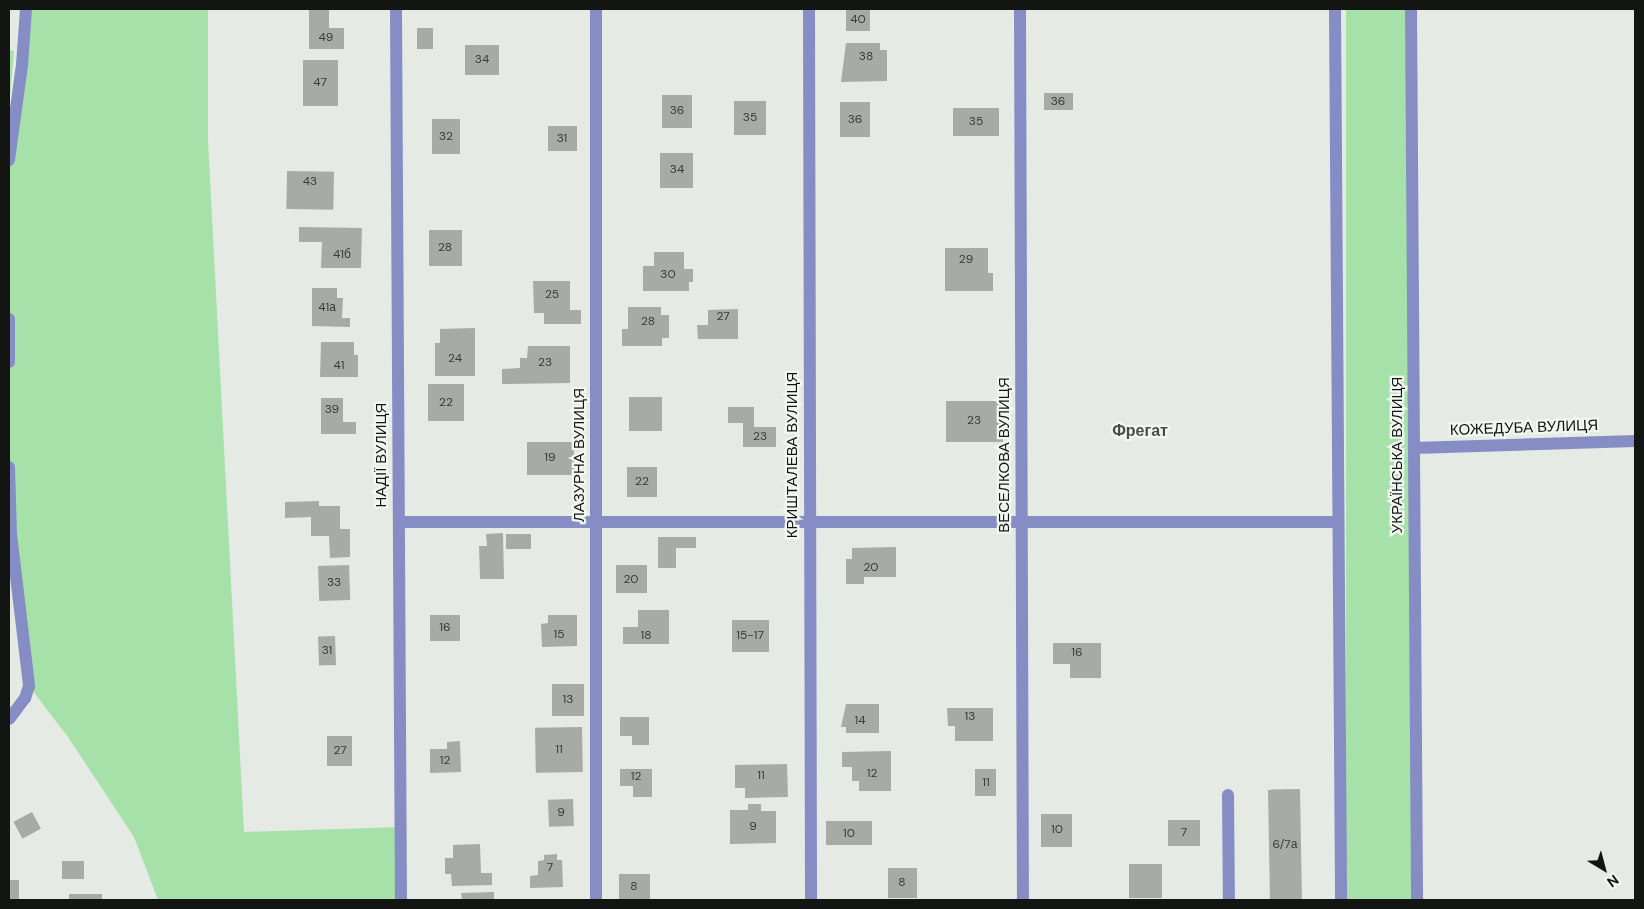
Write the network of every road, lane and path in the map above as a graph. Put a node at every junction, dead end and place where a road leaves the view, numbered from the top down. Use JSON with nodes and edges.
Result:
{"nodes":[{"id":1,"x":26,"y":9,"type":"edge"},
{"id":2,"x":396,"y":9,"type":"edge"},
{"id":3,"x":596,"y":9,"type":"edge"},
{"id":4,"x":809,"y":9,"type":"edge"},
{"id":5,"x":1020,"y":9,"type":"edge"},
{"id":6,"x":1335,"y":9,"type":"edge"},
{"id":7,"x":1411,"y":9,"type":"edge"},
{"id":8,"x":9,"y":160,"type":"edge"},
{"id":9,"x":9,"y":319,"type":"edge"},
{"id":10,"x":9,"y":362,"type":"edge"},
{"id":11,"x":1635,"y":441,"type":"edge"},
{"id":12,"x":1414,"y":448,"type":"junction"},
{"id":13,"x":9,"y":467,"type":"edge"},
{"id":14,"x":399,"y":522,"type":"junction"},
{"id":15,"x":596,"y":522,"type":"junction"},
{"id":16,"x":810,"y":522,"type":"junction"},
{"id":17,"x":1022,"y":522,"type":"junction"},
{"id":18,"x":1338,"y":522,"type":"junction"},
{"id":19,"x":9,"y":719,"type":"edge"},
{"id":20,"x":1228,"y":796,"type":"dead end"},
{"id":21,"x":401,"y":900,"type":"edge"},
{"id":22,"x":596,"y":900,"type":"edge"},
{"id":23,"x":811,"y":900,"type":"edge"},
{"id":24,"x":1023,"y":900,"type":"edge"},
{"id":25,"x":1229,"y":900,"type":"edge"},
{"id":26,"x":1341,"y":900,"type":"edge"},
{"id":27,"x":1417,"y":900,"type":"edge"}],
"edges":[{"from":1,"to":8,"type":"street"},
{"from":2,"to":14,"type":"street","name":"НАДІЇ ВУЛИЦЯ"},
{"from":3,"to":15,"type":"street","name":"ЛАЗУРНА ВУЛИЦЯ"},
{"from":4,"to":16,"type":"street","name":"КРИШТАЛЕВА ВУЛИЦЯ"},
{"from":5,"to":17,"type":"street","name":"ВЕСЕЛКОВА ВУЛИЦЯ"},
{"from":6,"to":18,"type":"street"},
{"from":7,"to":12,"type":"street","name":"УКРАЇНСЬКА ВУЛИЦЯ"},
{"from":9,"to":10,"type":"street"},
{"from":11,"to":12,"type":"street","name":"КОЖЕДУБА ВУЛИЦЯ"},
{"from":12,"to":27,"type":"street","name":"УКРАЇНСЬКА ВУЛИЦЯ"},
{"from":13,"to":19,"type":"street"},
{"from":14,"to":15,"type":"street"},
{"from":14,"to":21,"type":"street","name":"НАДІЇ ВУЛИЦЯ"},
{"from":15,"to":16,"type":"street"},
{"from":15,"to":22,"type":"street","name":"ЛАЗУРНА ВУЛИЦЯ"},
{"from":16,"to":17,"type":"street"},
{"from":16,"to":23,"type":"street","name":"КРИШТАЛЕВА ВУЛИЦЯ"},
{"from":17,"to":18,"type":"street"},
{"from":17,"to":24,"type":"street","name":"ВЕСЕЛКОВА ВУЛИЦЯ"},
{"from":18,"to":26,"type":"street"},
{"from":20,"to":25,"type":"street"}]}
